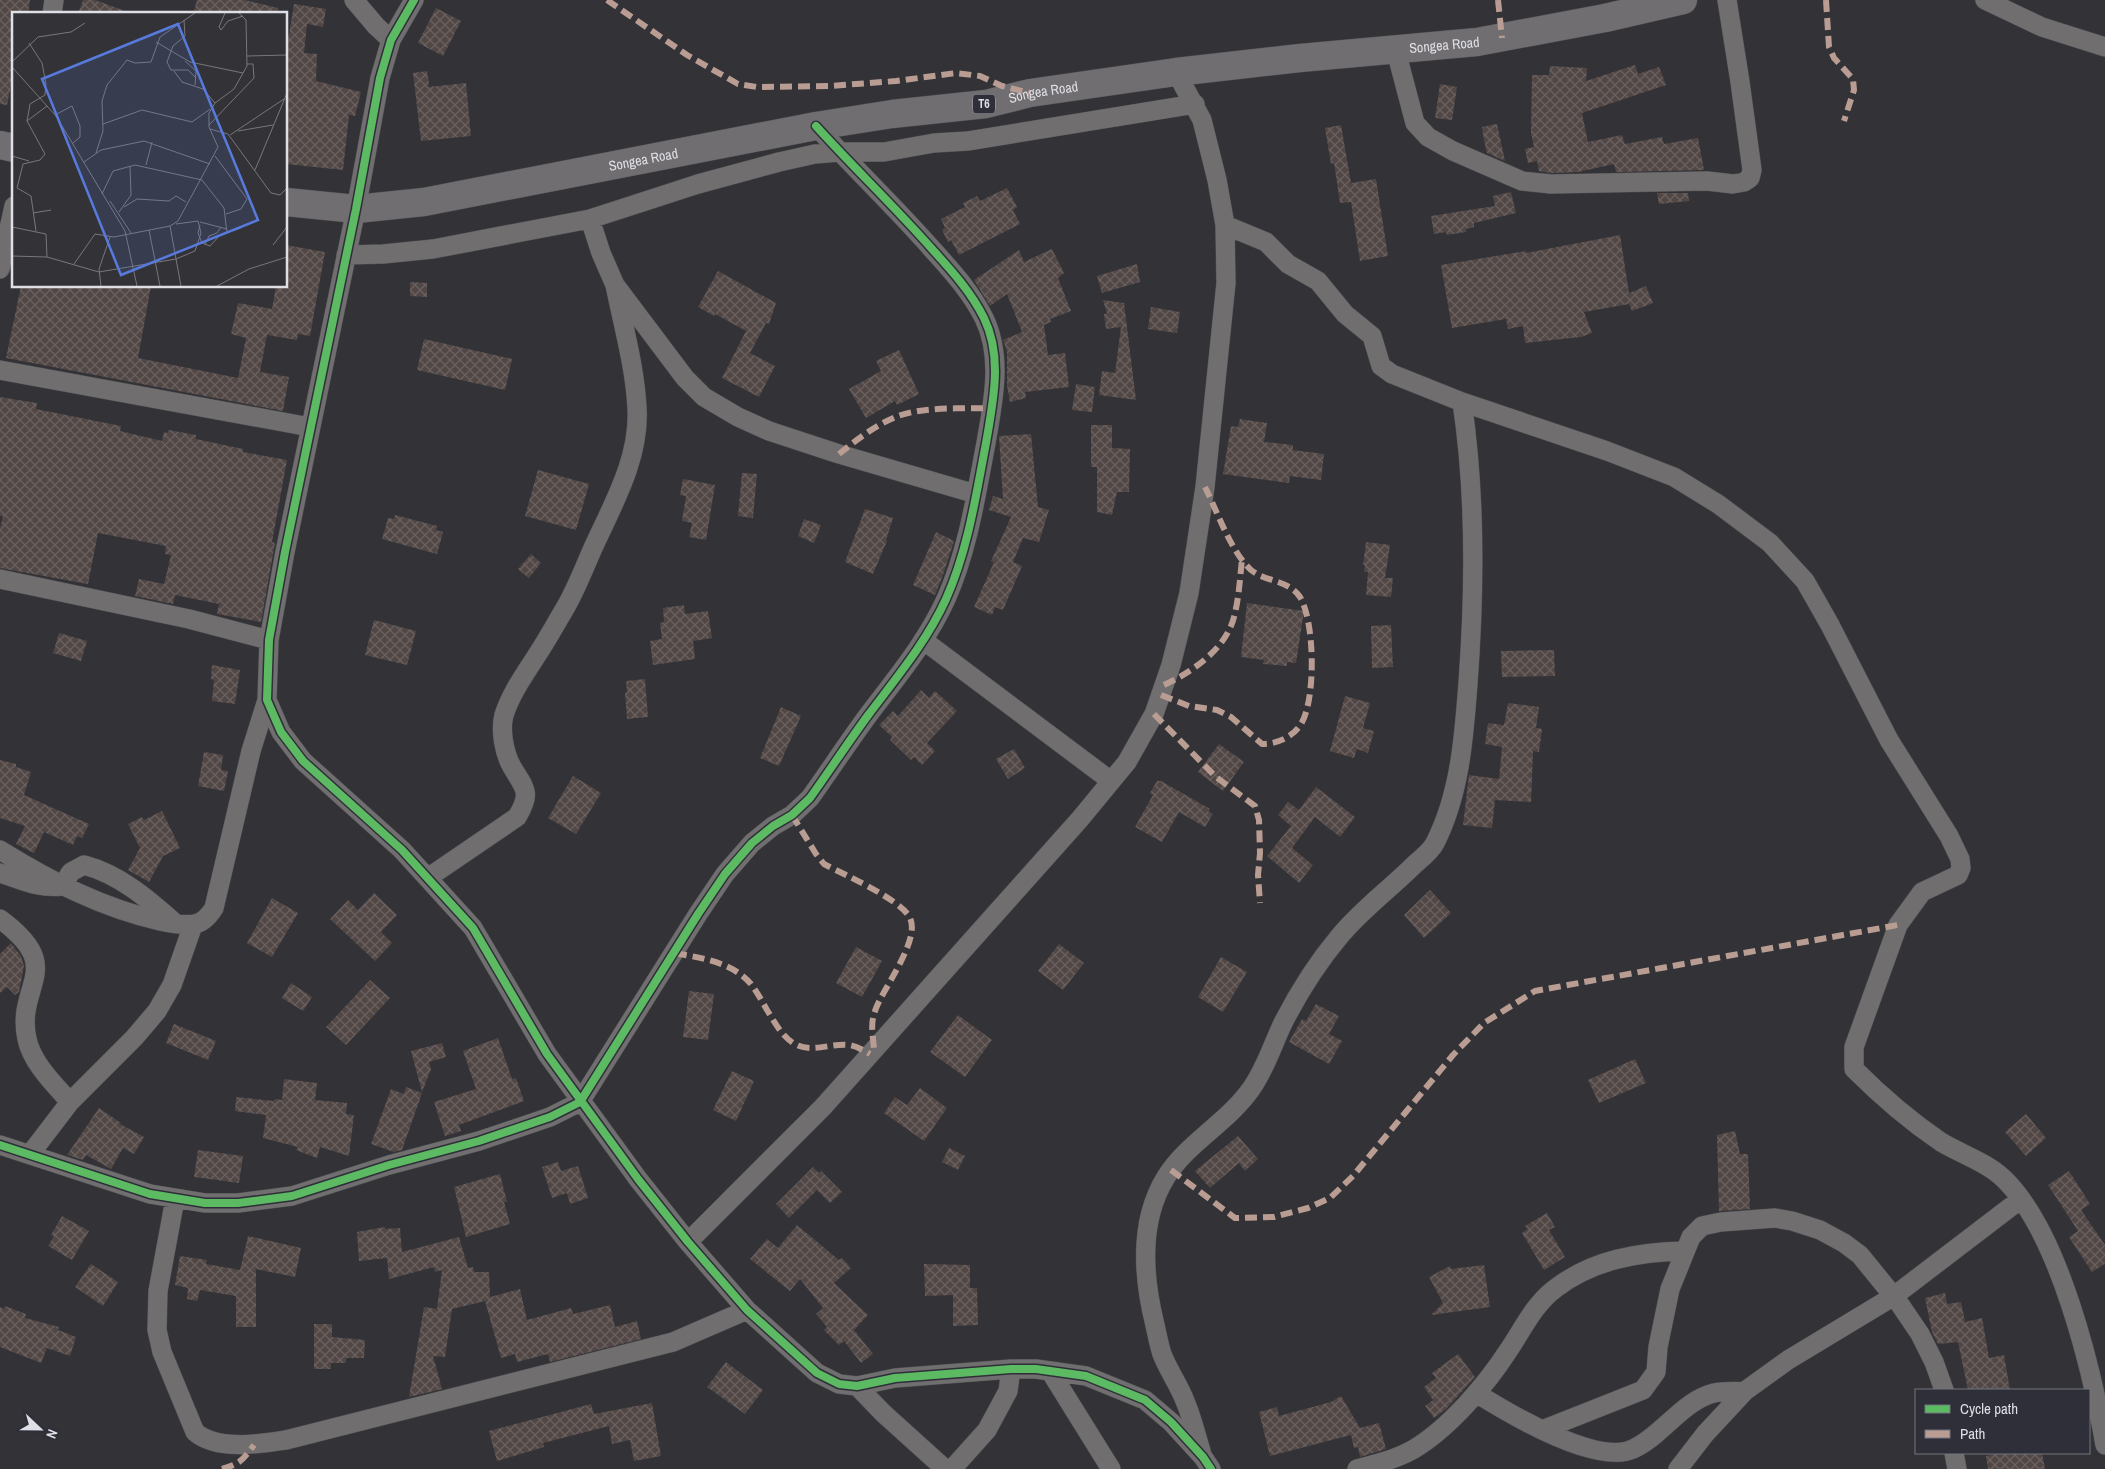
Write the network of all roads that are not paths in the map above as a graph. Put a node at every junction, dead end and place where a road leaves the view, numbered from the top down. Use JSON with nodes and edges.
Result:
{"nodes":[{"id":1,"x":354,"y":0,"type":"edge"},
{"id":2,"x":414,"y":0,"type":"edge"},
{"id":3,"x":1683,"y":0,"type":"edge"},
{"id":4,"x":1727,"y":0,"type":"edge"},
{"id":5,"x":1985,"y":0,"type":"edge"},
{"id":6,"x":391,"y":40,"type":"junction"},
{"id":7,"x":2105,"y":46,"type":"edge"},
{"id":8,"x":1396,"y":51,"type":"junction"},
{"id":9,"x":1176,"y":72,"type":"junction"},
{"id":10,"x":1195,"y":104,"type":"junction"},
{"id":11,"x":816,"y":126,"type":"junction"},
{"id":12,"x":840,"y":152,"type":"junction"},
{"id":13,"x":288,"y":202,"type":"edge"},
{"id":14,"x":356,"y":209,"type":"junction"},
{"id":15,"x":12,"y":215,"type":"edge"},
{"id":16,"x":590,"y":219,"type":"junction"},
{"id":17,"x":1225,"y":225,"type":"junction"},
{"id":18,"x":346,"y":255,"type":"junction"},
{"id":19,"x":0,"y":268,"type":"edge"},
{"id":20,"x":615,"y":285,"type":"junction"},
{"id":21,"x":0,"y":370,"type":"edge"},
{"id":22,"x":1462,"y":402,"type":"junction"},
{"id":23,"x":310,"y":427,"type":"junction"},
{"id":24,"x":976,"y":494,"type":"junction"},
{"id":25,"x":0,"y":579,"type":"edge"},
{"id":26,"x":269,"y":640,"type":"junction"},
{"id":27,"x":923,"y":640,"type":"junction"},
{"id":28,"x":267,"y":700,"type":"junction"},
{"id":29,"x":1111,"y":782,"type":"junction"},
{"id":30,"x":0,"y":850,"type":"edge"},
{"id":31,"x":0,"y":873,"type":"edge"},
{"id":32,"x":428,"y":878,"type":"junction"},
{"id":33,"x":62,"y":886,"type":"junction"},
{"id":34,"x":0,"y":918,"type":"edge"},
{"id":35,"x":184,"y":924,"type":"junction"},
{"id":36,"x":70,"y":1102,"type":"junction"},
{"id":37,"x":580,"y":1102,"type":"junction"},
{"id":38,"x":0,"y":1145,"type":"edge"},
{"id":39,"x":31,"y":1153,"type":"junction"},
{"id":40,"x":175,"y":1199,"type":"junction"},
{"id":41,"x":2021,"y":1199,"type":"junction"},
{"id":42,"x":688,"y":1242,"type":"junction"},
{"id":43,"x":1685,"y":1251,"type":"junction"},
{"id":44,"x":1894,"y":1296,"type":"junction"},
{"id":45,"x":747,"y":1310,"type":"junction"},
{"id":46,"x":1011,"y":1369,"type":"junction"},
{"id":47,"x":1050,"y":1371,"type":"junction"},
{"id":48,"x":857,"y":1386,"type":"junction"},
{"id":49,"x":1944,"y":1389,"type":"edge"},
{"id":50,"x":1744,"y":1391,"type":"junction"},
{"id":51,"x":1476,"y":1393,"type":"junction"},
{"id":52,"x":1542,"y":1430,"type":"junction"},
{"id":53,"x":2105,"y":1445,"type":"edge"},
{"id":54,"x":1954,"y":1454,"type":"edge"},
{"id":55,"x":1207,"y":1463,"type":"edge"},
{"id":56,"x":945,"y":1469,"type":"edge"},
{"id":57,"x":952,"y":1469,"type":"edge"},
{"id":58,"x":1111,"y":1469,"type":"edge"},
{"id":59,"x":1357,"y":1469,"type":"edge"},
{"id":60,"x":1678,"y":1469,"type":"edge"},
{"id":61,"x":1957,"y":1469,"type":"edge"}],
"edges":[{"from":1,"to":6,"type":"street"},
{"from":2,"to":6,"type":"street"},
{"from":3,"to":8,"type":"highway","name":"Songea Road","number":"T6"},
{"from":4,"to":8,"type":"street"},
{"from":5,"to":7,"type":"street"},
{"from":6,"to":14,"type":"street"},
{"from":8,"to":9,"type":"highway","name":"Songea Road","number":"T6"},
{"from":9,"to":10,"type":"street"},
{"from":9,"to":11,"type":"highway","name":"Songea Road","number":"T6"},
{"from":10,"to":12,"type":"street"},
{"from":10,"to":17,"type":"street"},
{"from":11,"to":12,"type":"street"},
{"from":11,"to":14,"type":"highway","name":"Songea Road","number":"T6"},
{"from":12,"to":16,"type":"street"},
{"from":12,"to":24,"type":"street"},
{"from":13,"to":14,"type":"highway","name":"Songea Road","number":"T6"},
{"from":14,"to":18,"type":"street"},
{"from":15,"to":19,"type":"street"},
{"from":16,"to":18,"type":"street"},
{"from":16,"to":20,"type":"street"},
{"from":17,"to":22,"type":"street"},
{"from":17,"to":29,"type":"street"},
{"from":18,"to":23,"type":"street"},
{"from":20,"to":24,"type":"street"},
{"from":20,"to":32,"type":"street"},
{"from":21,"to":23,"type":"street"},
{"from":22,"to":41,"type":"street"},
{"from":22,"to":55,"type":"street"},
{"from":23,"to":26,"type":"street"},
{"from":24,"to":27,"type":"street"},
{"from":25,"to":26,"type":"street"},
{"from":26,"to":28,"type":"street"},
{"from":27,"to":29,"type":"street"},
{"from":27,"to":37,"type":"street"},
{"from":28,"to":32,"type":"street"},
{"from":28,"to":35,"type":"street"},
{"from":29,"to":42,"type":"street"},
{"from":30,"to":33,"type":"street"},
{"from":31,"to":33,"type":"street"},
{"from":32,"to":37,"type":"street"},
{"from":33,"to":35,"type":"street"},
{"from":33,"to":35,"type":"street"},
{"from":34,"to":36,"type":"street"},
{"from":35,"to":36,"type":"street"},
{"from":36,"to":39,"type":"street"},
{"from":37,"to":40,"type":"street"},
{"from":37,"to":42,"type":"street"},
{"from":38,"to":39,"type":"street"},
{"from":39,"to":40,"type":"street"},
{"from":40,"to":45,"type":"street"},
{"from":41,"to":44,"type":"street"},
{"from":41,"to":53,"type":"street"},
{"from":42,"to":45,"type":"street"},
{"from":43,"to":44,"type":"street"},
{"from":43,"to":51,"type":"street"},
{"from":43,"to":52,"type":"street"},
{"from":44,"to":49,"type":"street"},
{"from":44,"to":50,"type":"street"},
{"from":45,"to":48,"type":"street"},
{"from":46,"to":47,"type":"street"},
{"from":46,"to":48,"type":"street"},
{"from":46,"to":57,"type":"street"},
{"from":47,"to":55,"type":"street"},
{"from":47,"to":58,"type":"street"},
{"from":48,"to":56,"type":"street"},
{"from":50,"to":52,"type":"street"},
{"from":50,"to":60,"type":"street"},
{"from":51,"to":52,"type":"street"},
{"from":51,"to":59,"type":"street"},
{"from":54,"to":61,"type":"street"}]}
